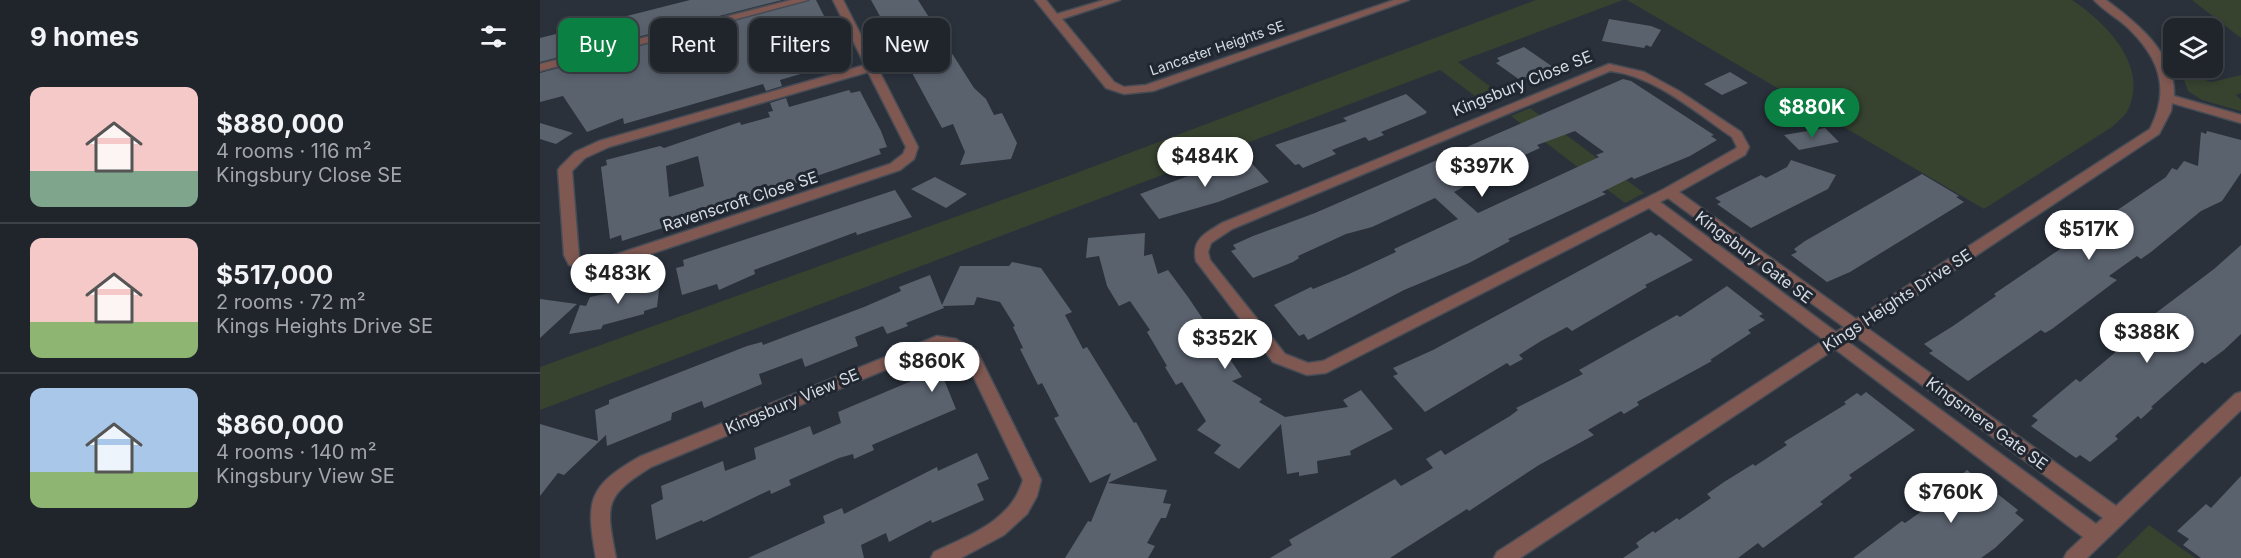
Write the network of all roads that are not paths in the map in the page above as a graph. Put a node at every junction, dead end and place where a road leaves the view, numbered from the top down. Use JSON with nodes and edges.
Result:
{"nodes":[{"id":1,"x":803,"y":0,"type":"edge"},
{"id":2,"x":838,"y":0,"type":"edge"},
{"id":3,"x":1040,"y":0,"type":"edge"},
{"id":4,"x":1115,"y":0,"type":"edge"},
{"id":5,"x":1404,"y":0,"type":"edge"},
{"id":6,"x":2099,"y":0,"type":"edge"},
{"id":7,"x":1054,"y":18,"type":"junction"},
{"id":8,"x":863,"y":49,"type":"edge"},
{"id":9,"x":872,"y":67,"type":"joint"},
{"id":10,"x":540,"y":68,"type":"edge"},
{"id":11,"x":2169,"y":98,"type":"junction"},
{"id":12,"x":2241,"y":119,"type":"edge"},
{"id":13,"x":1669,"y":192,"type":"junction"},
{"id":14,"x":1650,"y":202,"type":"junction"},
{"id":15,"x":1856,"y":328,"type":"junction"},
{"id":16,"x":1836,"y":340,"type":"junction"},
{"id":17,"x":2241,"y":399,"type":"edge"},
{"id":18,"x":2117,"y":518,"type":"junction"},
{"id":19,"x":2097,"y":536,"type":"junction"},
{"id":20,"x":606,"y":558,"type":"edge"},
{"id":21,"x":941,"y":558,"type":"edge"},
{"id":22,"x":1504,"y":558,"type":"edge"},
{"id":23,"x":2074,"y":558,"type":"edge"}],
"edges":[{"from":1,"to":10,"type":"street"},
{"from":2,"to":8,"type":"street","name":"Ravenscroft Close SE"},
{"from":3,"to":7,"type":"street","name":"Lancaster Heights SE"},
{"from":4,"to":7,"type":"street"},
{"from":5,"to":7,"type":"street","name":"Lancaster Heights SE"},
{"from":6,"to":11,"type":"street"},
{"from":9,"to":9,"type":"street","name":"Ravenscroft Close SE"},
{"from":11,"to":12,"type":"street"},
{"from":11,"to":15,"type":"street","name":"Kings Heights Drive SE"},
{"from":13,"to":14,"type":"street","name":"Kingsbury Close SE"},
{"from":13,"to":14,"type":"street","name":"Kingsbury Close SE"},
{"from":13,"to":15,"type":"street","name":"Kingsbury Gate SE"},
{"from":14,"to":16,"type":"street","name":"Kingsbury Gate SE"},
{"from":15,"to":16,"type":"street","name":"Kings Heights Drive SE"},
{"from":15,"to":18,"type":"street","name":"Kingsmere Gate SE"},
{"from":16,"to":19,"type":"street","name":"Kingsmere Gate SE"},
{"from":16,"to":22,"type":"street","name":"Kings Heights Drive SE"},
{"from":17,"to":18,"type":"street"},
{"from":18,"to":19,"type":"street"},
{"from":19,"to":23,"type":"street"},
{"from":20,"to":21,"type":"street","name":"Kingsbury View SE"}]}
